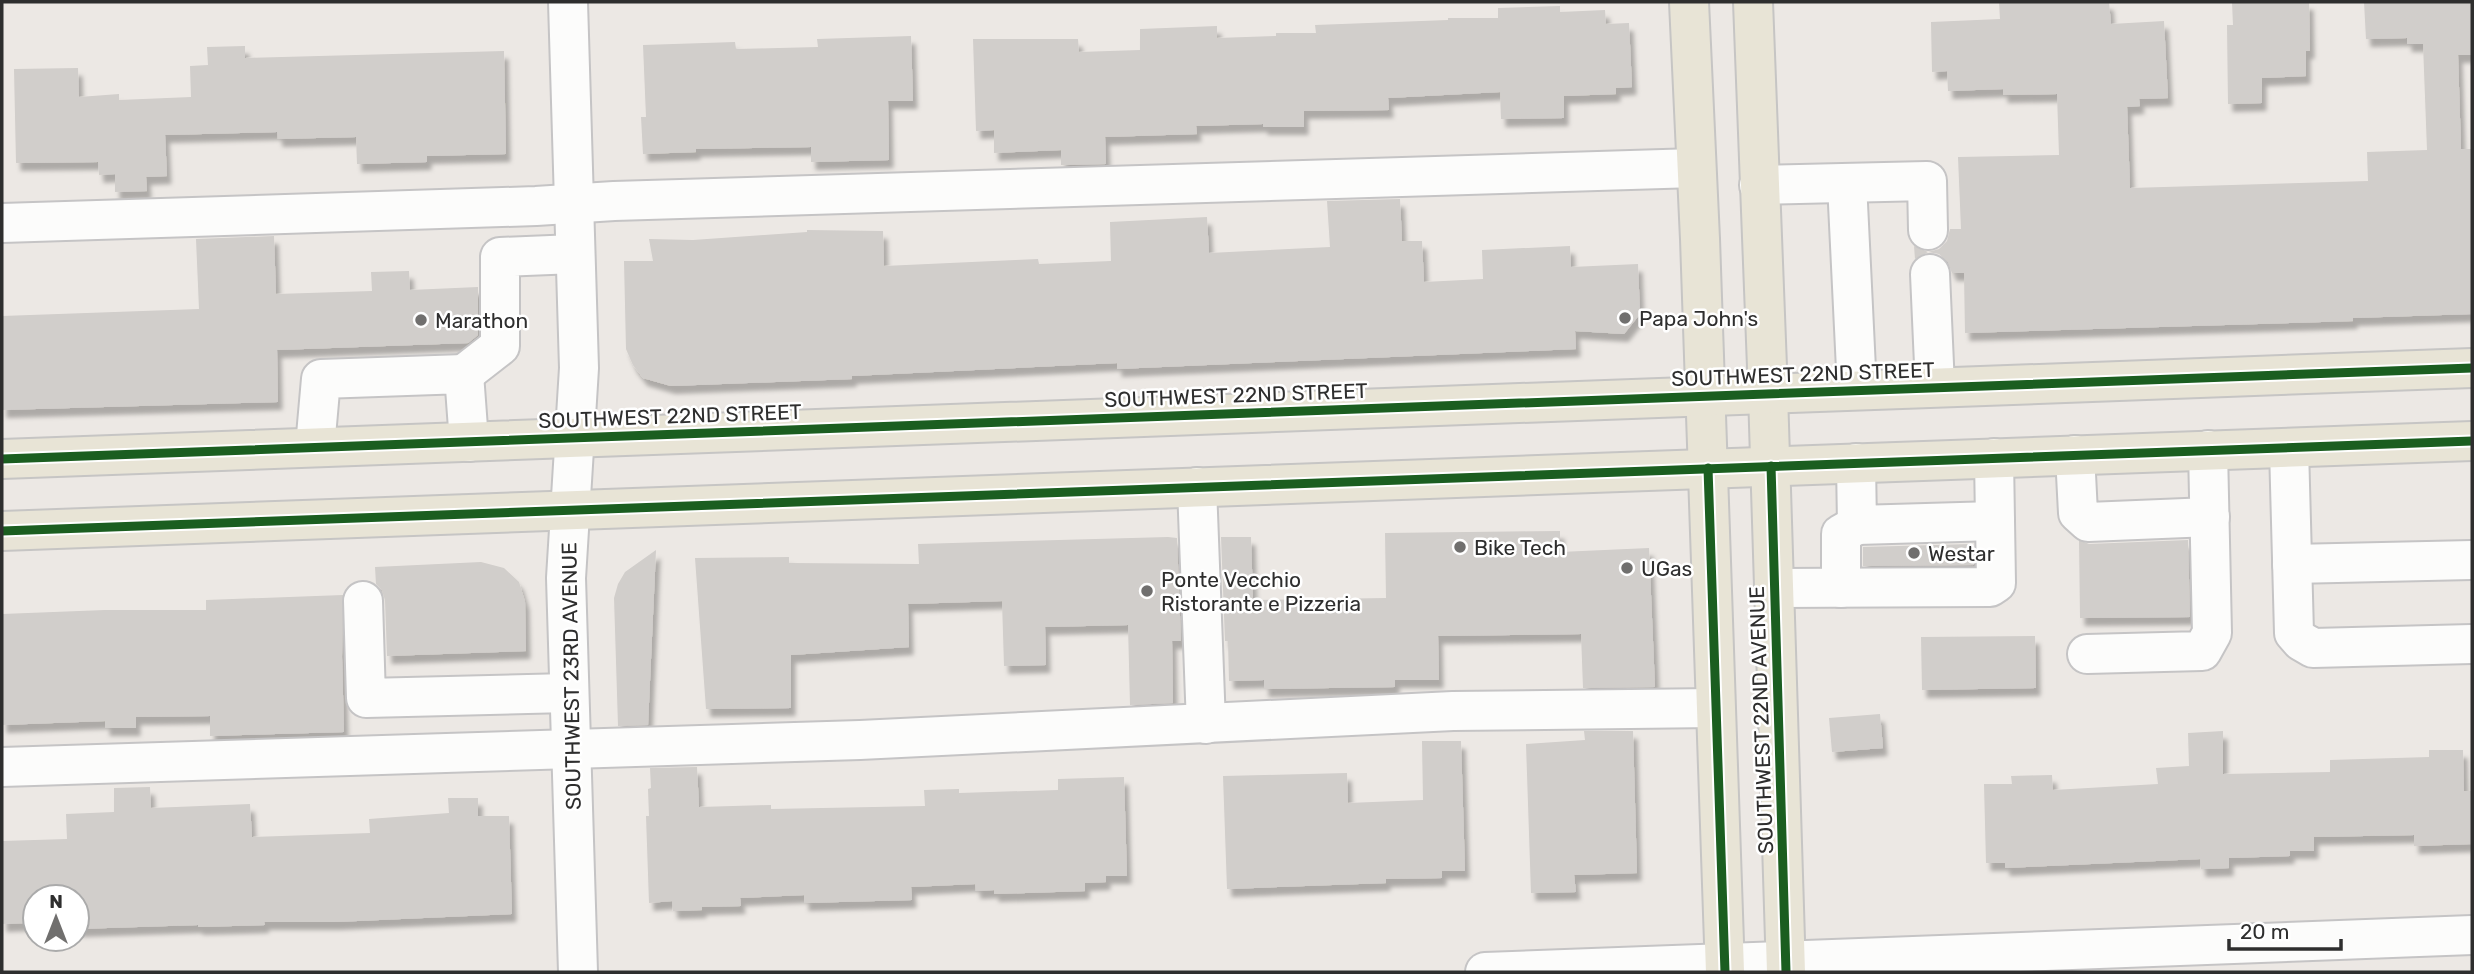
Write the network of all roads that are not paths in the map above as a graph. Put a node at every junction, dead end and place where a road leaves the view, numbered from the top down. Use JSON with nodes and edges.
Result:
{"nodes":[{"id":1,"x":568,"y":2,"type":"edge"},
{"id":2,"x":1689,"y":2,"type":"edge"},
{"id":3,"x":1753,"y":2,"type":"edge"},
{"id":4,"x":1696,"y":168,"type":"junction"},
{"id":5,"x":1847,"y":183,"type":"junction"},
{"id":6,"x":1759,"y":185,"type":"junction"},
{"id":7,"x":573,"y":204,"type":"junction"},
{"id":8,"x":2,"y":223,"type":"edge"},
{"id":9,"x":1928,"y":230,"type":"dead end"},
{"id":10,"x":575,"y":254,"type":"junction"},
{"id":11,"x":1930,"y":274,"type":"dead end"},
{"id":12,"x":2472,"y":368,"type":"edge"},
{"id":13,"x":464,"y":374,"type":"junction"},
{"id":14,"x":1935,"y":387,"type":"junction"},
{"id":15,"x":1857,"y":390,"type":"junction"},
{"id":16,"x":1768,"y":393,"type":"junction"},
{"id":17,"x":1704,"y":395,"type":"junction"},
{"id":18,"x":575,"y":437,"type":"junction"},
{"id":19,"x":469,"y":442,"type":"junction"},
{"id":20,"x":2472,"y":442,"type":"edge"},
{"id":21,"x":316,"y":447,"type":"junction"},
{"id":22,"x":2289,"y":448,"type":"junction"},
{"id":23,"x":2208,"y":450,"type":"junction"},
{"id":24,"x":2075,"y":455,"type":"junction"},
{"id":25,"x":1994,"y":458,"type":"junction"},
{"id":26,"x":2,"y":459,"type":"edge"},
{"id":27,"x":1856,"y":463,"type":"junction"},
{"id":28,"x":1771,"y":466,"type":"junction"},
{"id":29,"x":1708,"y":468,"type":"junction"},
{"id":30,"x":1197,"y":487,"type":"junction"},
{"id":31,"x":571,"y":510,"type":"junction"},
{"id":32,"x":2210,"y":517,"type":"junction"},
{"id":33,"x":1995,"y":521,"type":"junction"},
{"id":34,"x":1857,"y":525,"type":"junction"},
{"id":35,"x":2,"y":531,"type":"edge"},
{"id":36,"x":2472,"y":560,"type":"edge"},
{"id":37,"x":2292,"y":564,"type":"junction"},
{"id":38,"x":1773,"y":588,"type":"junction"},
{"id":39,"x":1841,"y":588,"type":"junction"},
{"id":40,"x":363,"y":601,"type":"dead end"},
{"id":41,"x":2472,"y":644,"type":"edge"},
{"id":42,"x":2087,"y":654,"type":"dead end"},
{"id":43,"x":568,"y":693,"type":"junction"},
{"id":44,"x":1715,"y":708,"type":"junction"},
{"id":45,"x":1206,"y":724,"type":"junction"},
{"id":46,"x":570,"y":749,"type":"junction"},
{"id":47,"x":2,"y":767,"type":"edge"},
{"id":48,"x":2472,"y":935,"type":"edge"},
{"id":49,"x":1786,"y":967,"type":"edge"},
{"id":50,"x":1725,"y":968,"type":"edge"},
{"id":51,"x":578,"y":972,"type":"edge"},
{"id":52,"x":1485,"y":972,"type":"edge"}],
"edges":[{"from":1,"to":7,"type":"street","name":"SOUTHWEST 23RD AVENUE"},
{"from":2,"to":4,"type":"main road"},
{"from":3,"to":6,"type":"main road","name":"SOUTHWEST 22ND AVENUE"},
{"from":4,"to":7,"type":"street"},
{"from":4,"to":17,"type":"main road"},
{"from":5,"to":6,"type":"street"},
{"from":5,"to":9,"type":"street"},
{"from":5,"to":15,"type":"street"},
{"from":6,"to":16,"type":"main road","name":"SOUTHWEST 22ND AVENUE"},
{"from":7,"to":8,"type":"street"},
{"from":7,"to":10,"type":"street","name":"SOUTHWEST 23RD AVENUE"},
{"from":10,"to":13,"type":"street"},
{"from":10,"to":18,"type":"street","name":"SOUTHWEST 23RD AVENUE"},
{"from":11,"to":14,"type":"street"},
{"from":12,"to":14,"type":"main road","name":"SOUTHWEST 22ND STREET"},
{"from":13,"to":19,"type":"street"},
{"from":13,"to":21,"type":"street"},
{"from":14,"to":15,"type":"main road","name":"SOUTHWEST 22ND STREET"},
{"from":15,"to":16,"type":"main road","name":"SOUTHWEST 22ND STREET"},
{"from":16,"to":17,"type":"main road","name":"SOUTHWEST 22ND STREET"},
{"from":16,"to":28,"type":"main road","name":"SOUTHWEST 22ND AVENUE"},
{"from":17,"to":18,"type":"main road","name":"SOUTHWEST 22ND STREET"},
{"from":17,"to":29,"type":"main road"},
{"from":18,"to":19,"type":"main road","name":"SOUTHWEST 22ND STREET"},
{"from":18,"to":31,"type":"street","name":"SOUTHWEST 23RD AVENUE"},
{"from":19,"to":21,"type":"main road","name":"SOUTHWEST 22ND STREET"},
{"from":20,"to":22,"type":"main road"},
{"from":21,"to":26,"type":"main road","name":"SOUTHWEST 22ND STREET"},
{"from":22,"to":23,"type":"main road"},
{"from":22,"to":37,"type":"street"},
{"from":23,"to":24,"type":"main road"},
{"from":23,"to":32,"type":"street"},
{"from":24,"to":25,"type":"main road"},
{"from":24,"to":32,"type":"street"},
{"from":25,"to":27,"type":"main road"},
{"from":25,"to":33,"type":"street"},
{"from":27,"to":28,"type":"main road"},
{"from":27,"to":34,"type":"street"},
{"from":28,"to":29,"type":"main road"},
{"from":28,"to":38,"type":"main road","name":"SOUTHWEST 22ND AVENUE"},
{"from":29,"to":30,"type":"main road"},
{"from":29,"to":44,"type":"main road"},
{"from":30,"to":31,"type":"main road"},
{"from":30,"to":45,"type":"street"},
{"from":31,"to":35,"type":"main road"},
{"from":31,"to":43,"type":"street","name":"SOUTHWEST 23RD AVENUE"},
{"from":32,"to":42,"type":"street"},
{"from":33,"to":34,"type":"street"},
{"from":33,"to":39,"type":"street"},
{"from":34,"to":39,"type":"street"},
{"from":36,"to":37,"type":"street"},
{"from":37,"to":41,"type":"street"},
{"from":38,"to":39,"type":"street"},
{"from":38,"to":49,"type":"main road","name":"SOUTHWEST 22ND AVENUE"},
{"from":40,"to":43,"type":"street"},
{"from":43,"to":46,"type":"street","name":"SOUTHWEST 23RD AVENUE"},
{"from":44,"to":45,"type":"street"},
{"from":44,"to":50,"type":"main road"},
{"from":45,"to":46,"type":"street"},
{"from":46,"to":47,"type":"street"},
{"from":46,"to":51,"type":"street","name":"SOUTHWEST 23RD AVENUE"},
{"from":48,"to":49,"type":"street"},
{"from":49,"to":50,"type":"street"},
{"from":50,"to":52,"type":"street"}]}
